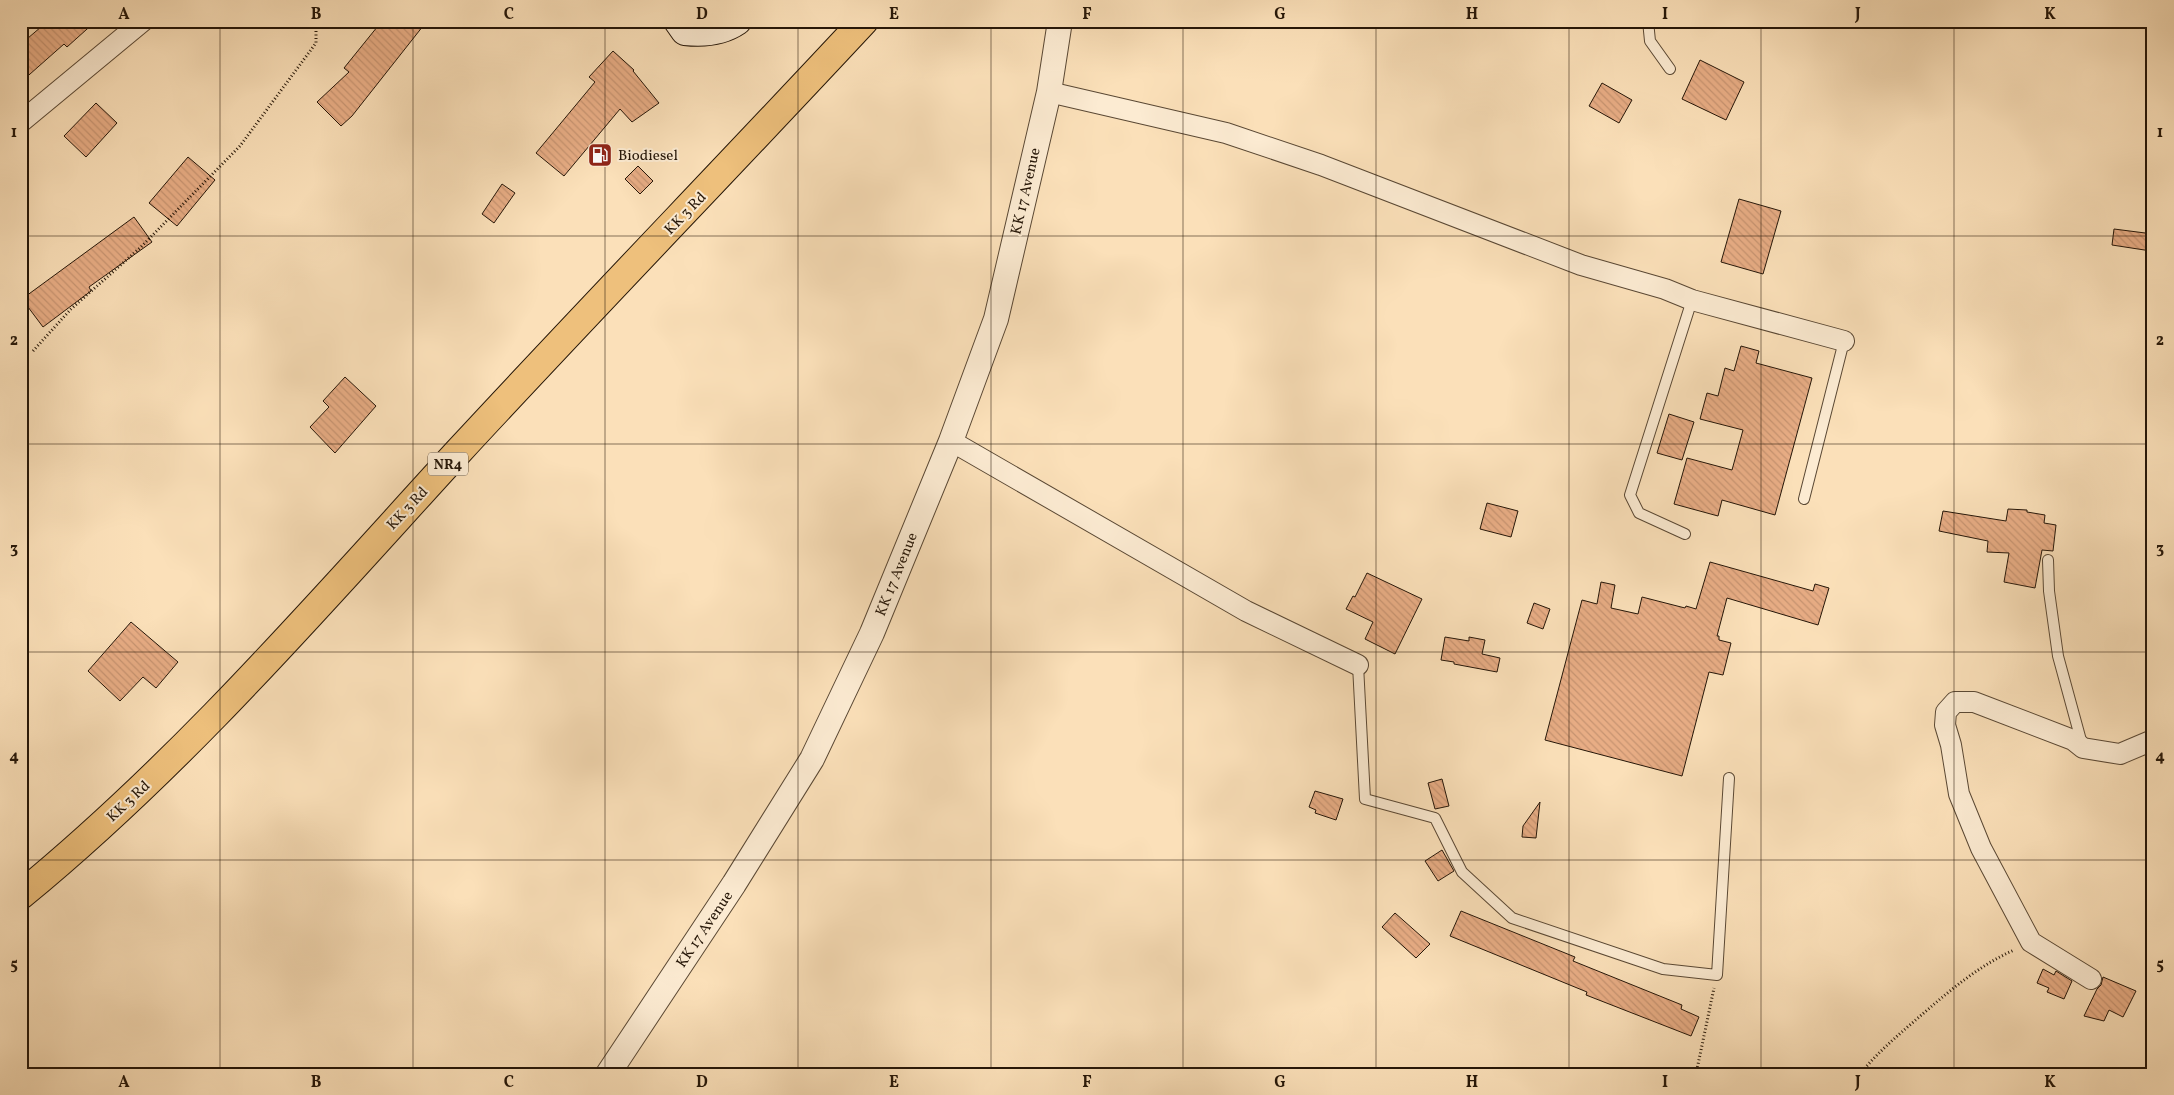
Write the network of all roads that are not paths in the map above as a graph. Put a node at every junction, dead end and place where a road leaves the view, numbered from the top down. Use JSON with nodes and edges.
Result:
{"nodes":[{"id":1,"x":143,"y":21,"type":"edge"},
{"id":2,"x":678,"y":21,"type":"edge"},
{"id":3,"x":737,"y":21,"type":"edge"},
{"id":4,"x":864,"y":21,"type":"edge"},
{"id":5,"x":1060,"y":21,"type":"edge"},
{"id":6,"x":1648,"y":21,"type":"edge"},
{"id":7,"x":1670,"y":69,"type":"dead end"},
{"id":8,"x":1049,"y":92,"type":"junction"},
{"id":9,"x":21,"y":122,"type":"edge"},
{"id":10,"x":1692,"y":300,"type":"junction"},
{"id":11,"x":1844,"y":341,"type":"joint"},
{"id":12,"x":952,"y":441,"type":"junction"},
{"id":13,"x":1804,"y":499,"type":"dead end"},
{"id":14,"x":1685,"y":534,"type":"dead end"},
{"id":15,"x":2048,"y":560,"type":"dead end"},
{"id":16,"x":1358,"y":665,"type":"joint"},
{"id":17,"x":2153,"y":740,"type":"edge"},
{"id":18,"x":2083,"y":748,"type":"junction"},
{"id":19,"x":1729,"y":778,"type":"dead end"},
{"id":20,"x":21,"y":895,"type":"edge"},
{"id":21,"x":2091,"y":979,"type":"dead end"},
{"id":22,"x":608,"y":1074,"type":"edge"}],
"edges":[{"from":1,"to":9,"type":"street"},
{"from":2,"to":3,"type":"main road"},
{"from":4,"to":20,"type":"highway","name":"KK 3 Rd","number":"NR4"},
{"from":5,"to":8,"type":"street","name":"KK 17 Avenue"},
{"from":6,"to":7,"type":"lane"},
{"from":8,"to":10,"type":"street"},
{"from":8,"to":12,"type":"street","name":"KK 17 Avenue"},
{"from":10,"to":11,"type":"street"},
{"from":10,"to":14,"type":"lane"},
{"from":11,"to":13,"type":"lane"},
{"from":12,"to":16,"type":"street"},
{"from":12,"to":22,"type":"street","name":"KK 17 Avenue"},
{"from":15,"to":18,"type":"lane"},
{"from":16,"to":19,"type":"lane"},
{"from":17,"to":18,"type":"street"},
{"from":18,"to":21,"type":"street"}]}
